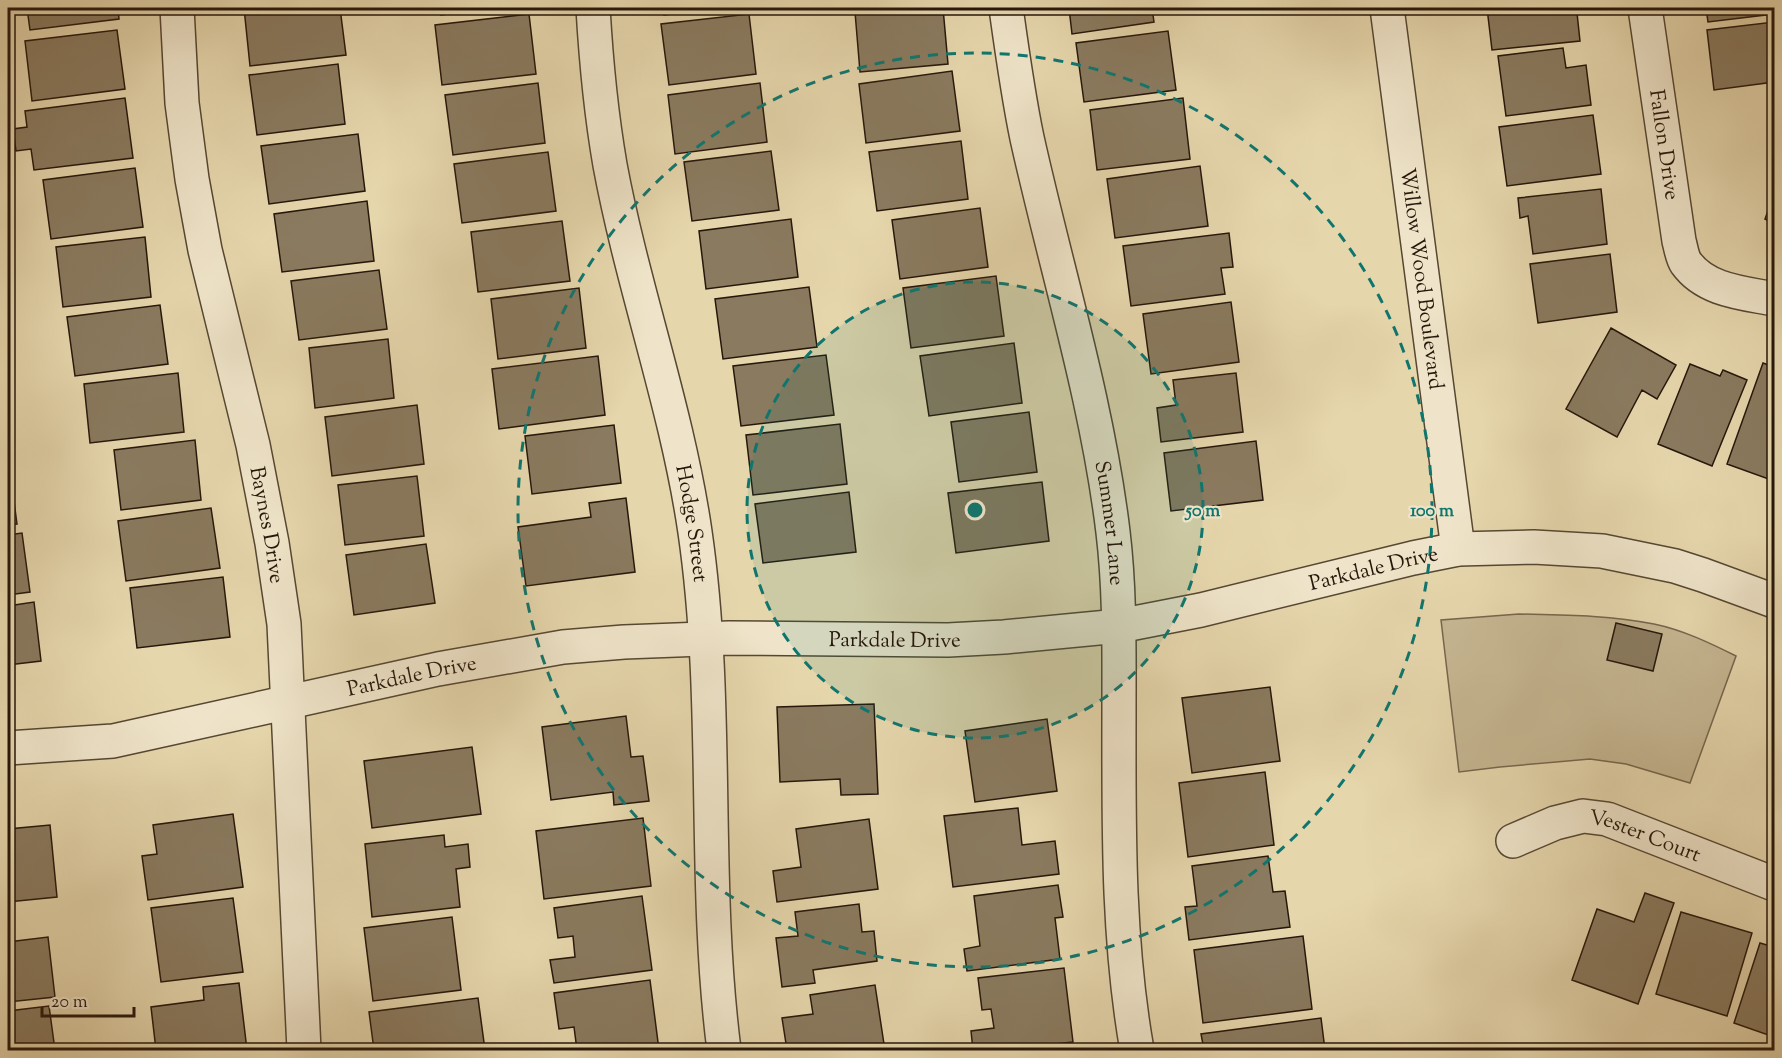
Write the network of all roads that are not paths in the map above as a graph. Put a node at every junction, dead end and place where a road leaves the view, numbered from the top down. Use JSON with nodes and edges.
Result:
{"nodes":[{"id":1,"x":177,"y":8,"type":"edge"},
{"id":2,"x":593,"y":8,"type":"edge"},
{"id":3,"x":1006,"y":8,"type":"edge"},
{"id":4,"x":1387,"y":8,"type":"edge"},
{"id":5,"x":1645,"y":8,"type":"edge"},
{"id":6,"x":1774,"y":299,"type":"edge"},
{"id":7,"x":1458,"y":549,"type":"junction"},
{"id":8,"x":1774,"y":601,"type":"edge"},
{"id":9,"x":1119,"y":626,"type":"junction"},
{"id":10,"x":707,"y":639,"type":"junction"},
{"id":11,"x":287,"y":703,"type":"junction"},
{"id":12,"x":8,"y":748,"type":"edge"},
{"id":13,"x":1513,"y":841,"type":"dead end"},
{"id":14,"x":1774,"y":884,"type":"edge"},
{"id":15,"x":304,"y":1050,"type":"edge"},
{"id":16,"x":724,"y":1050,"type":"edge"},
{"id":17,"x":1137,"y":1050,"type":"edge"}],
"edges":[{"from":1,"to":11,"type":"street","name":"Baynes Drive"},
{"from":2,"to":10,"type":"street","name":"Hodge Street"},
{"from":3,"to":9,"type":"street","name":"Summer Lane"},
{"from":4,"to":7,"type":"street","name":"Willow Wood Boulevard"},
{"from":5,"to":6,"type":"street","name":"Fallon Drive"},
{"from":7,"to":8,"type":"street","name":"Parkdale Drive"},
{"from":7,"to":9,"type":"street","name":"Parkdale Drive"},
{"from":9,"to":10,"type":"street","name":"Parkdale Drive"},
{"from":9,"to":17,"type":"street","name":"Summer Lane"},
{"from":10,"to":11,"type":"street","name":"Parkdale Drive"},
{"from":10,"to":16,"type":"street","name":"Hodge Street"},
{"from":11,"to":12,"type":"street","name":"Parkdale Drive"},
{"from":11,"to":15,"type":"street","name":"Baynes Drive"},
{"from":13,"to":14,"type":"street","name":"Vester Court"}]}
